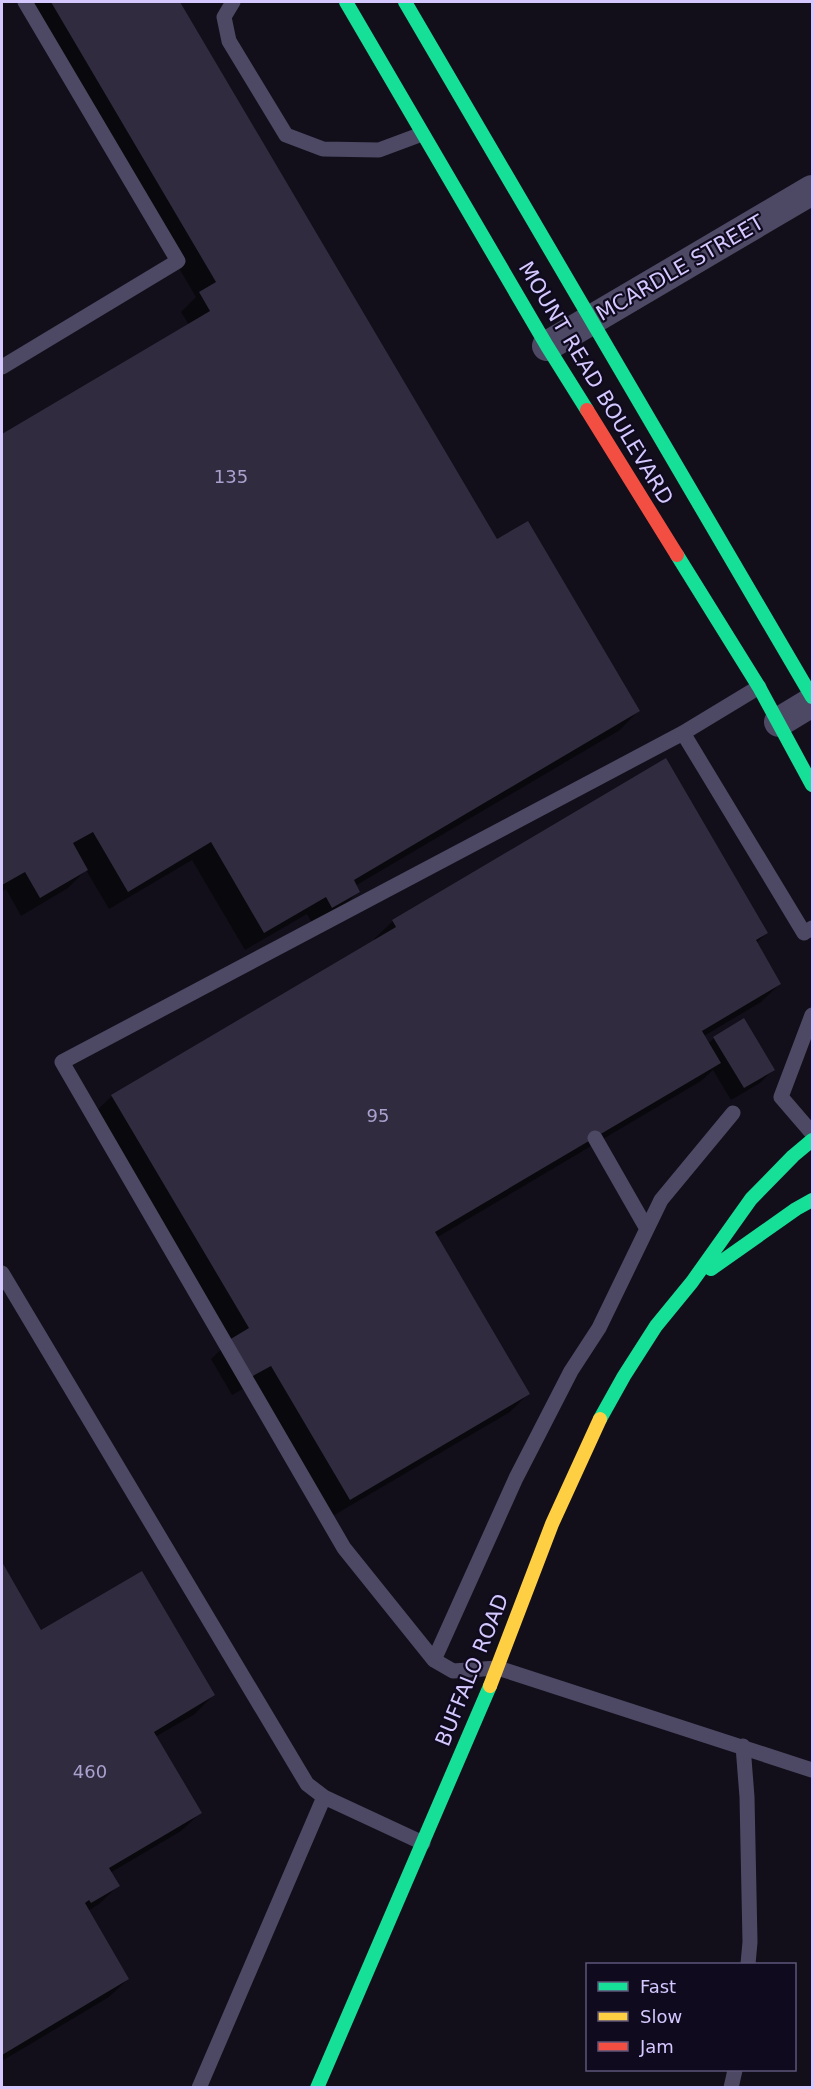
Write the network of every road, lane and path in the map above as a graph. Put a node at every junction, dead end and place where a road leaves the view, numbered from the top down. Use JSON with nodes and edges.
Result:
{"nodes":[{"id":1,"x":25,"y":2,"type":"edge"},
{"id":2,"x":233,"y":2,"type":"edge"},
{"id":3,"x":346,"y":2,"type":"edge"},
{"id":4,"x":405,"y":2,"type":"edge"},
{"id":5,"x":422,"y":134,"type":"junction"},
{"id":6,"x":813,"y":190,"type":"edge"},
{"id":7,"x":592,"y":320,"type":"junction"},
{"id":8,"x":547,"y":346,"type":"junction"},
{"id":9,"x":2,"y":367,"type":"edge"},
{"id":10,"x":759,"y":687,"type":"junction"},
{"id":11,"x":813,"y":697,"type":"edge"},
{"id":12,"x":813,"y":702,"type":"edge"},
{"id":13,"x":779,"y":722,"type":"junction"},
{"id":14,"x":683,"y":733,"type":"junction"},
{"id":15,"x":813,"y":785,"type":"edge"},
{"id":16,"x":813,"y":928,"type":"edge"},
{"id":17,"x":813,"y":1015,"type":"edge"},
{"id":18,"x":733,"y":1113,"type":"dead end"},
{"id":19,"x":813,"y":1134,"type":"edge"},
{"id":20,"x":595,"y":1138,"type":"dead end"},
{"id":21,"x":813,"y":1140,"type":"edge"},
{"id":22,"x":813,"y":1200,"type":"edge"},
{"id":23,"x":647,"y":1229,"type":"junction"},
{"id":24,"x":2,"y":1274,"type":"edge"},
{"id":25,"x":692,"y":1282,"type":"junction"},
{"id":26,"x":434,"y":1660,"type":"junction"},
{"id":27,"x":498,"y":1668,"type":"junction"},
{"id":28,"x":743,"y":1746,"type":"junction"},
{"id":29,"x":813,"y":1770,"type":"edge"},
{"id":30,"x":324,"y":1797,"type":"junction"},
{"id":31,"x":423,"y":1843,"type":"junction"},
{"id":32,"x":748,"y":1963,"type":"edge"},
{"id":33,"x":735,"y":2071,"type":"edge"},
{"id":34,"x":318,"y":2087,"type":"edge"},
{"id":35,"x":199,"y":2088,"type":"edge"},
{"id":36,"x":731,"y":2088,"type":"edge"}],
"edges":[{"from":1,"to":9,"type":"lane"},
{"from":2,"to":5,"type":"lane"},
{"from":3,"to":5,"type":"main road","name":"MOUNT READ BOULEVARD"},
{"from":4,"to":7,"type":"main road","name":"MOUNT READ BOULEVARD"},
{"from":5,"to":8,"type":"main road","name":"MOUNT READ BOULEVARD"},
{"from":6,"to":7,"type":"street","name":"MCARDLE STREET"},
{"from":7,"to":8,"type":"street","name":"MCARDLE STREET"},
{"from":7,"to":11,"type":"main road","name":"MOUNT READ BOULEVARD"},
{"from":8,"to":10,"type":"main road","name":"MOUNT READ BOULEVARD"},
{"from":10,"to":13,"type":"main road","name":"MOUNT READ BOULEVARD"},
{"from":10,"to":14,"type":"lane"},
{"from":12,"to":13,"type":"street"},
{"from":13,"to":15,"type":"main road","name":"MOUNT READ BOULEVARD"},
{"from":14,"to":16,"type":"lane"},
{"from":14,"to":26,"type":"lane"},
{"from":17,"to":19,"type":"lane"},
{"from":18,"to":23,"type":"lane"},
{"from":20,"to":23,"type":"lane"},
{"from":21,"to":25,"type":"main road","name":"BUFFALO ROAD"},
{"from":22,"to":25,"type":"main road","name":"BUFFALO ROAD"},
{"from":23,"to":26,"type":"lane"},
{"from":24,"to":30,"type":"lane"},
{"from":25,"to":27,"type":"main road","name":"BUFFALO ROAD"},
{"from":26,"to":27,"type":"lane"},
{"from":27,"to":28,"type":"lane"},
{"from":27,"to":31,"type":"main road","name":"BUFFALO ROAD"},
{"from":28,"to":29,"type":"lane"},
{"from":28,"to":32,"type":"lane"},
{"from":30,"to":31,"type":"lane"},
{"from":30,"to":35,"type":"lane"},
{"from":31,"to":34,"type":"main road","name":"BUFFALO ROAD"},
{"from":33,"to":36,"type":"lane"}]}
